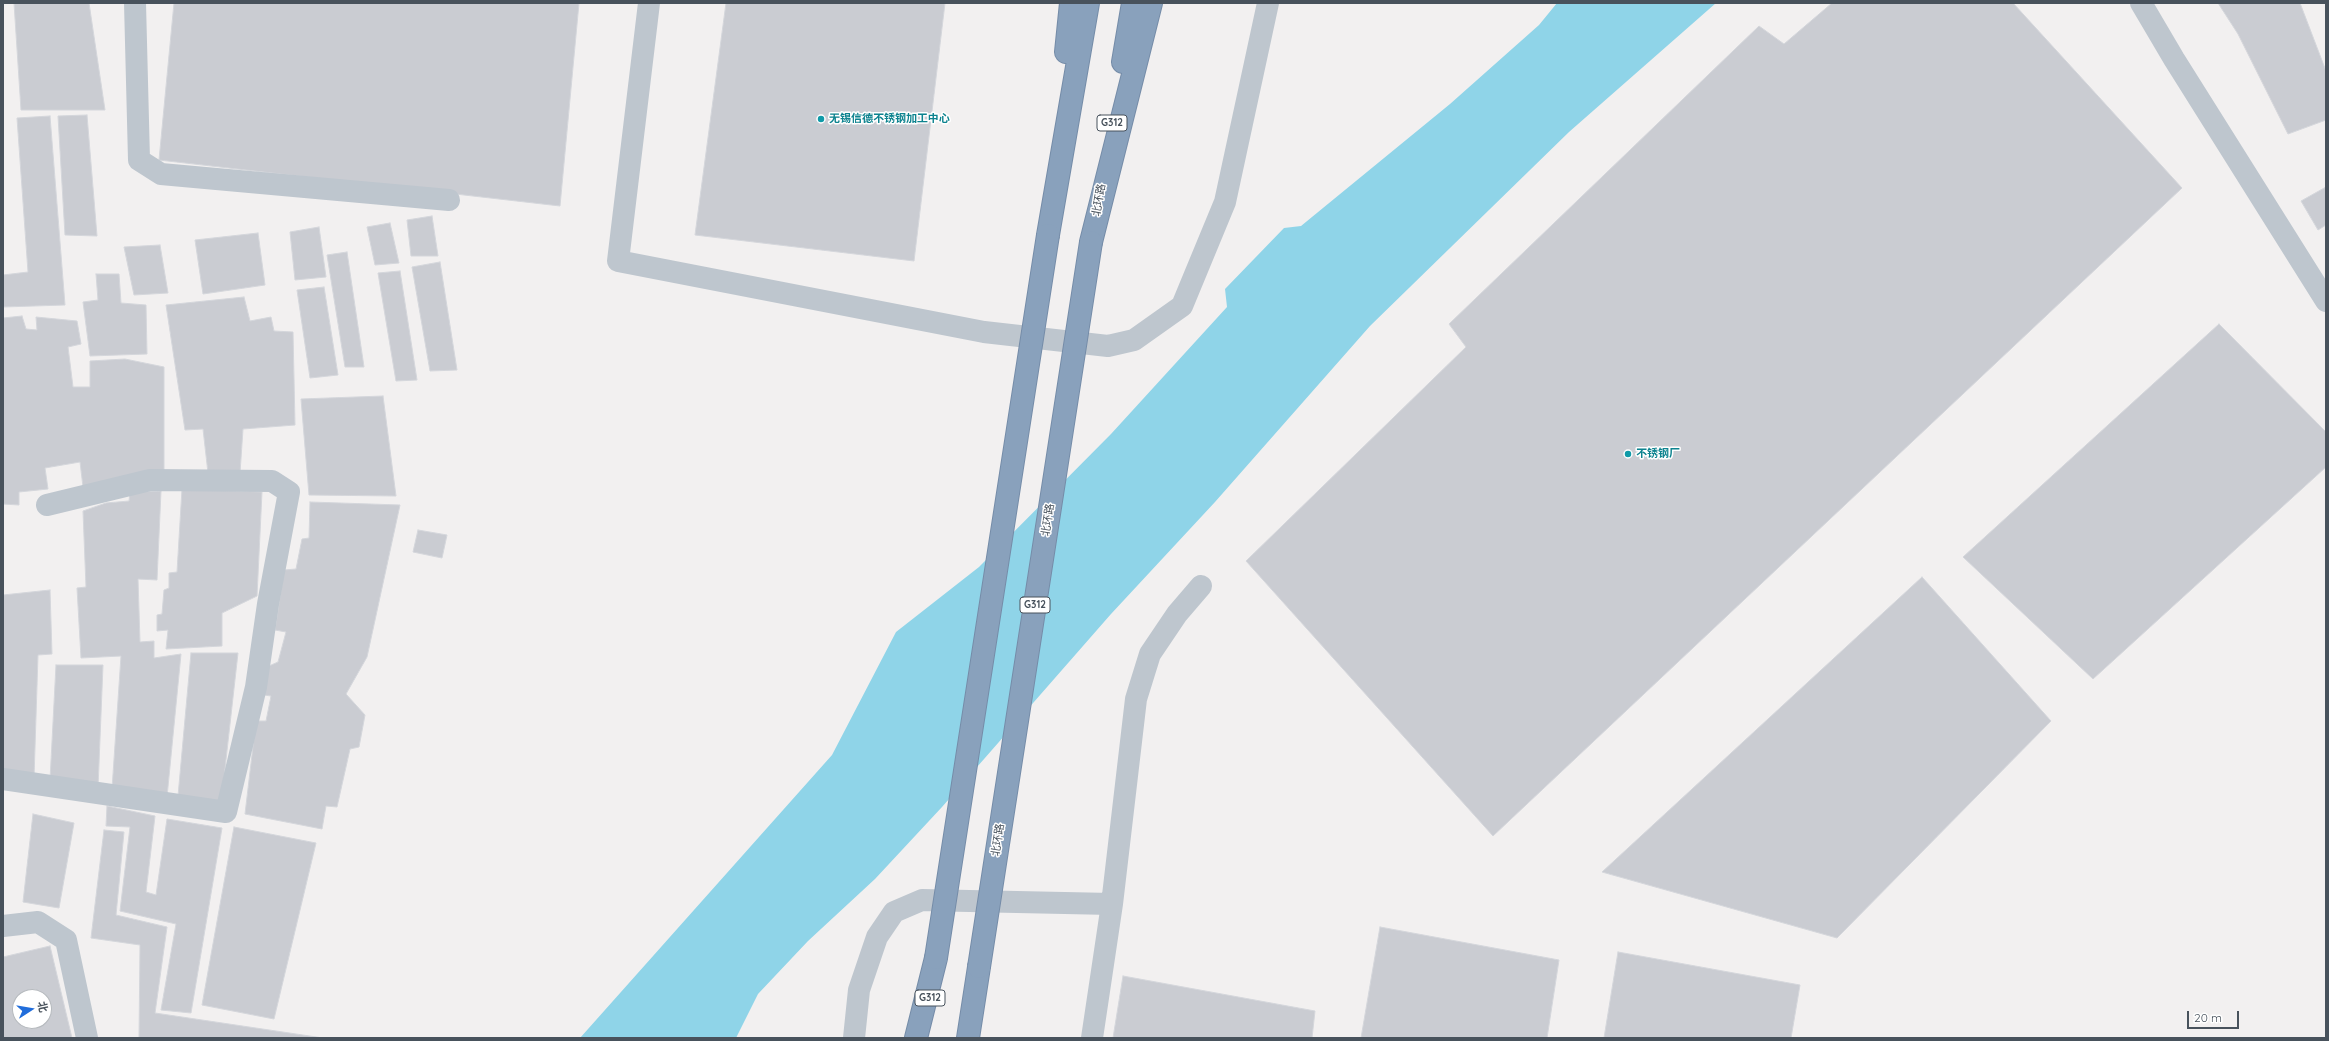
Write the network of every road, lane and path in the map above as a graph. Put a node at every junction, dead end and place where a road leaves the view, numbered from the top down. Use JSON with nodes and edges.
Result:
{"nodes":[{"id":1,"x":135,"y":3,"type":"edge"},
{"id":2,"x":649,"y":3,"type":"edge"},
{"id":3,"x":1071,"y":3,"type":"edge"},
{"id":4,"x":1088,"y":3,"type":"edge"},
{"id":5,"x":1133,"y":3,"type":"edge"},
{"id":6,"x":1151,"y":3,"type":"edge"},
{"id":7,"x":1268,"y":3,"type":"edge"},
{"id":8,"x":2142,"y":3,"type":"edge"},
{"id":9,"x":449,"y":200,"type":"dead end"},
{"id":10,"x":1048,"y":235,"type":"junction"},
{"id":11,"x":1091,"y":242,"type":"junction"},
{"id":12,"x":2326,"y":301,"type":"edge"},
{"id":13,"x":47,"y":505,"type":"dead end"},
{"id":14,"x":1201,"y":586,"type":"dead end"},
{"id":15,"x":3,"y":779,"type":"edge"},
{"id":16,"x":1112,"y":904,"type":"junction"},
{"id":17,"x":3,"y":926,"type":"edge"},
{"id":18,"x":936,"y":958,"type":"junction"},
{"id":19,"x":979,"y":967,"type":"junction"},
{"id":20,"x":87,"y":1038,"type":"edge"},
{"id":21,"x":854,"y":1038,"type":"edge"},
{"id":22,"x":916,"y":1038,"type":"edge"},
{"id":23,"x":924,"y":1038,"type":"edge"},
{"id":24,"x":968,"y":1038,"type":"edge"},
{"id":25,"x":976,"y":1038,"type":"edge"},
{"id":26,"x":1092,"y":1038,"type":"edge"}],
"edges":[{"from":1,"to":9,"type":"street"},
{"from":2,"to":7,"type":"street"},
{"from":3,"to":10,"type":"highway"},
{"from":4,"to":10,"type":"highway","number":"G312"},
{"from":5,"to":11,"type":"highway","name":"北环路","number":"G312"},
{"from":6,"to":11,"type":"highway"},
{"from":8,"to":12,"type":"street"},
{"from":10,"to":18,"type":"highway","number":"G312","bridge":true},
{"from":11,"to":19,"type":"highway","name":"北环路","number":"G312","bridge":true},
{"from":13,"to":15,"type":"street"},
{"from":14,"to":16,"type":"street"},
{"from":16,"to":21,"type":"street"},
{"from":16,"to":26,"type":"street"},
{"from":17,"to":20,"type":"street"},
{"from":18,"to":22,"type":"highway"},
{"from":18,"to":23,"type":"highway","number":"G312"},
{"from":19,"to":24,"type":"highway","name":"北环路","number":"G312"},
{"from":19,"to":25,"type":"highway"}]}
